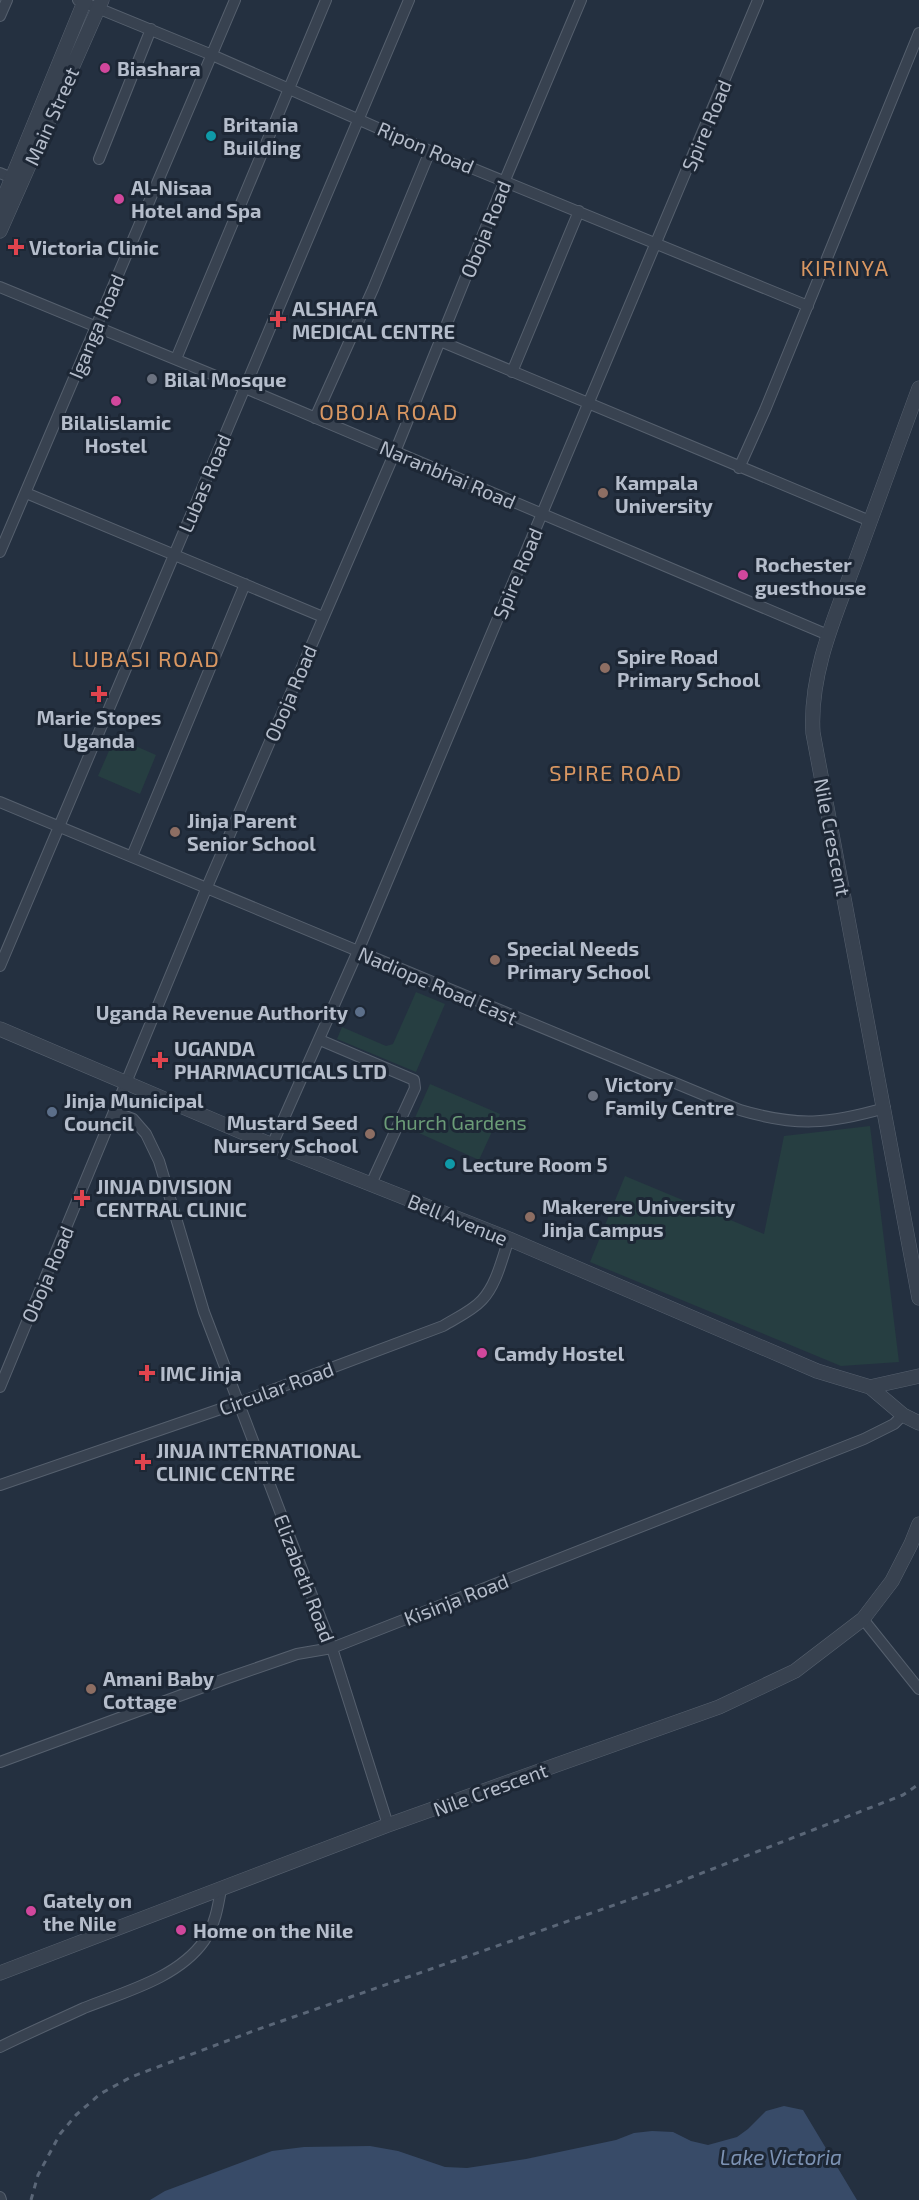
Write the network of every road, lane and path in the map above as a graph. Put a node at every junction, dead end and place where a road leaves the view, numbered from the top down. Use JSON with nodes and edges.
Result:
{"nodes":[{"id":1,"x":7,"y":0,"type":"edge"},
{"id":2,"x":235,"y":0,"type":"edge"},
{"id":3,"x":326,"y":0,"type":"edge"},
{"id":4,"x":409,"y":0,"type":"edge"},
{"id":5,"x":581,"y":0,"type":"edge"},
{"id":6,"x":758,"y":0,"type":"edge"},
{"id":7,"x":82,"y":1,"type":"edge"},
{"id":8,"x":100,"y":4,"type":"edge"},
{"id":9,"x":0,"y":16,"type":"edge"},
{"id":10,"x":151,"y":30,"type":"junction"},
{"id":11,"x":919,"y":33,"type":"edge"},
{"id":12,"x":212,"y":55,"type":"junction"},
{"id":13,"x":288,"y":88,"type":"junction"},
{"id":14,"x":359,"y":119,"type":"junction"},
{"id":15,"x":430,"y":151,"type":"junction"},
{"id":16,"x":99,"y":159,"type":"dead end"},
{"id":17,"x":6,"y":176,"type":"edge"},
{"id":18,"x":505,"y":180,"type":"junction"},
{"id":19,"x":0,"y":207,"type":"edge"},
{"id":20,"x":579,"y":211,"type":"junction"},
{"id":21,"x":0,"y":231,"type":"edge"},
{"id":22,"x":657,"y":243,"type":"junction"},
{"id":23,"x":0,"y":287,"type":"edge"},
{"id":24,"x":808,"y":306,"type":"junction"},
{"id":25,"x":96,"y":326,"type":"junction"},
{"id":26,"x":440,"y":341,"type":"junction"},
{"id":27,"x":176,"y":359,"type":"junction"},
{"id":28,"x":512,"y":372,"type":"junction"},
{"id":29,"x":245,"y":388,"type":"junction"},
{"id":30,"x":919,"y":388,"type":"edge"},
{"id":31,"x":587,"y":404,"type":"junction"},
{"id":32,"x":315,"y":418,"type":"junction"},
{"id":33,"x":395,"y":452,"type":"junction"},
{"id":34,"x":739,"y":468,"type":"junction"},
{"id":35,"x":26,"y":493,"type":"junction"},
{"id":36,"x":542,"y":514,"type":"junction"},
{"id":37,"x":870,"y":521,"type":"junction"},
{"id":38,"x":0,"y":552,"type":"edge"},
{"id":39,"x":174,"y":554,"type":"junction"},
{"id":40,"x":245,"y":584,"type":"junction"},
{"id":41,"x":323,"y":616,"type":"junction"},
{"id":42,"x":828,"y":635,"type":"junction"},
{"id":43,"x":0,"y":802,"type":"edge"},
{"id":44,"x":57,"y":827,"type":"junction"},
{"id":45,"x":132,"y":856,"type":"junction"},
{"id":46,"x":207,"y":887,"type":"junction"},
{"id":47,"x":358,"y":951,"type":"junction"},
{"id":48,"x":0,"y":966,"type":"edge"},
{"id":49,"x":0,"y":1029,"type":"edge"},
{"id":50,"x":320,"y":1040,"type":"junction"},
{"id":51,"x":127,"y":1082,"type":"junction"},
{"id":52,"x":885,"y":1108,"type":"junction"},
{"id":53,"x":114,"y":1112,"type":"junction"},
{"id":54,"x":272,"y":1144,"type":"junction"},
{"id":55,"x":371,"y":1184,"type":"junction"},
{"id":56,"x":509,"y":1239,"type":"junction"},
{"id":57,"x":919,"y":1298,"type":"edge"},
{"id":58,"x":919,"y":1376,"type":"edge"},
{"id":59,"x":0,"y":1387,"type":"edge"},
{"id":60,"x":870,"y":1387,"type":"junction"},
{"id":61,"x":238,"y":1403,"type":"junction"},
{"id":62,"x":903,"y":1415,"type":"junction"},
{"id":63,"x":919,"y":1423,"type":"edge"},
{"id":64,"x":0,"y":1485,"type":"edge"},
{"id":65,"x":919,"y":1524,"type":"edge"},
{"id":66,"x":863,"y":1619,"type":"junction"},
{"id":67,"x":332,"y":1648,"type":"junction"},
{"id":68,"x":919,"y":1689,"type":"edge"},
{"id":69,"x":0,"y":1762,"type":"edge"},
{"id":70,"x":388,"y":1825,"type":"junction"},
{"id":71,"x":222,"y":1889,"type":"junction"},
{"id":72,"x":0,"y":1973,"type":"edge"},
{"id":73,"x":0,"y":2047,"type":"edge"}],
"edges":[{"from":1,"to":9,"type":"street"},
{"from":2,"to":12,"type":"street","name":"Iganga Road"},
{"from":3,"to":13,"type":"street"},
{"from":4,"to":14,"type":"street","name":"Lubas Road"},
{"from":5,"to":18,"type":"street","name":"Oboja Road"},
{"from":6,"to":22,"type":"street","name":"Spire Road"},
{"from":7,"to":8,"type":"street","name":"Ripon Road"},
{"from":7,"to":17,"type":"street","name":"Main Street"},
{"from":8,"to":10,"type":"street","name":"Ripon Road"},
{"from":8,"to":21,"type":"street","name":"Main Street"},
{"from":10,"to":12,"type":"street","name":"Ripon Road"},
{"from":10,"to":16,"type":"street"},
{"from":11,"to":24,"type":"street"},
{"from":12,"to":13,"type":"street","name":"Ripon Road"},
{"from":12,"to":25,"type":"street","name":"Iganga Road"},
{"from":13,"to":14,"type":"street","name":"Ripon Road"},
{"from":13,"to":27,"type":"street"},
{"from":14,"to":15,"type":"street","name":"Ripon Road"},
{"from":14,"to":29,"type":"street","name":"Lubas Road"},
{"from":15,"to":18,"type":"street","name":"Ripon Road"},
{"from":15,"to":32,"type":"street"},
{"from":17,"to":19,"type":"street","name":"Main Street"},
{"from":18,"to":20,"type":"street","name":"Ripon Road"},
{"from":18,"to":26,"type":"street","name":"Oboja Road"},
{"from":20,"to":22,"type":"street","name":"Ripon Road"},
{"from":20,"to":28,"type":"street"},
{"from":22,"to":24,"type":"street","name":"Ripon Road"},
{"from":22,"to":31,"type":"street","name":"Spire Road"},
{"from":23,"to":25,"type":"street","name":"Naranbhai Road"},
{"from":24,"to":34,"type":"street"},
{"from":25,"to":27,"type":"street","name":"Naranbhai Road"},
{"from":25,"to":35,"type":"street","name":"Iganga Road"},
{"from":26,"to":28,"type":"street"},
{"from":26,"to":33,"type":"street","name":"Oboja Road"},
{"from":27,"to":29,"type":"street","name":"Naranbhai Road"},
{"from":28,"to":31,"type":"street"},
{"from":29,"to":32,"type":"street","name":"Naranbhai Road"},
{"from":29,"to":39,"type":"street","name":"Lubas Road"},
{"from":30,"to":37,"type":"street","name":"Nile Crescent"},
{"from":31,"to":34,"type":"street"},
{"from":31,"to":36,"type":"street","name":"Spire Road"},
{"from":32,"to":33,"type":"street","name":"Naranbhai Road"},
{"from":33,"to":36,"type":"street","name":"Naranbhai Road"},
{"from":33,"to":41,"type":"street","name":"Oboja Road"},
{"from":34,"to":37,"type":"street"},
{"from":35,"to":38,"type":"street","name":"Iganga Road"},
{"from":35,"to":39,"type":"street"},
{"from":36,"to":42,"type":"street","name":"Naranbhai Road"},
{"from":36,"to":47,"type":"street","name":"Spire Road"},
{"from":37,"to":42,"type":"street","name":"Nile Crescent"},
{"from":39,"to":40,"type":"street"},
{"from":39,"to":44,"type":"street","name":"Lubas Road"},
{"from":40,"to":41,"type":"street"},
{"from":40,"to":45,"type":"street"},
{"from":41,"to":46,"type":"street","name":"Oboja Road"},
{"from":42,"to":52,"type":"street","name":"Nile Crescent"},
{"from":43,"to":44,"type":"street","name":"Nadiope Road East"},
{"from":44,"to":45,"type":"street","name":"Nadiope Road East"},
{"from":44,"to":48,"type":"street","name":"Lubas Road"},
{"from":45,"to":46,"type":"street","name":"Nadiope Road East"},
{"from":46,"to":47,"type":"street","name":"Nadiope Road East"},
{"from":46,"to":51,"type":"street","name":"Oboja Road"},
{"from":47,"to":50,"type":"street","name":"Spire Road"},
{"from":47,"to":52,"type":"street","name":"Nadiope Road East"},
{"from":49,"to":51,"type":"street","name":"Bell Avenue"},
{"from":50,"to":54,"type":"street","name":"Spire Road"},
{"from":50,"to":55,"type":"street"},
{"from":51,"to":53,"type":"street","name":"Oboja Road"},
{"from":51,"to":54,"type":"street","name":"Bell Avenue"},
{"from":52,"to":57,"type":"street","name":"Nile Crescent"},
{"from":53,"to":59,"type":"street","name":"Oboja Road"},
{"from":53,"to":61,"type":"street","name":"Elizabeth Road"},
{"from":54,"to":55,"type":"street","name":"Bell Avenue"},
{"from":55,"to":56,"type":"street","name":"Bell Avenue"},
{"from":56,"to":60,"type":"street","name":"Bell Avenue"},
{"from":56,"to":61,"type":"street","name":"Circular Road"},
{"from":58,"to":60,"type":"street","name":"Bell Avenue"},
{"from":60,"to":62,"type":"street"},
{"from":61,"to":64,"type":"street","name":"Circular Road"},
{"from":61,"to":67,"type":"street","name":"Elizabeth Road"},
{"from":62,"to":63,"type":"street"},
{"from":62,"to":67,"type":"street","name":"Kisinja Road"},
{"from":65,"to":66,"type":"street","name":"Nile Crescent"},
{"from":66,"to":68,"type":"street"},
{"from":66,"to":70,"type":"street","name":"Nile Crescent"},
{"from":67,"to":69,"type":"street","name":"Kisinja Road"},
{"from":67,"to":70,"type":"street","name":"Elizabeth Road"},
{"from":70,"to":71,"type":"street","name":"Nile Crescent"},
{"from":71,"to":72,"type":"street","name":"Nile Crescent"},
{"from":71,"to":73,"type":"street"}]}
